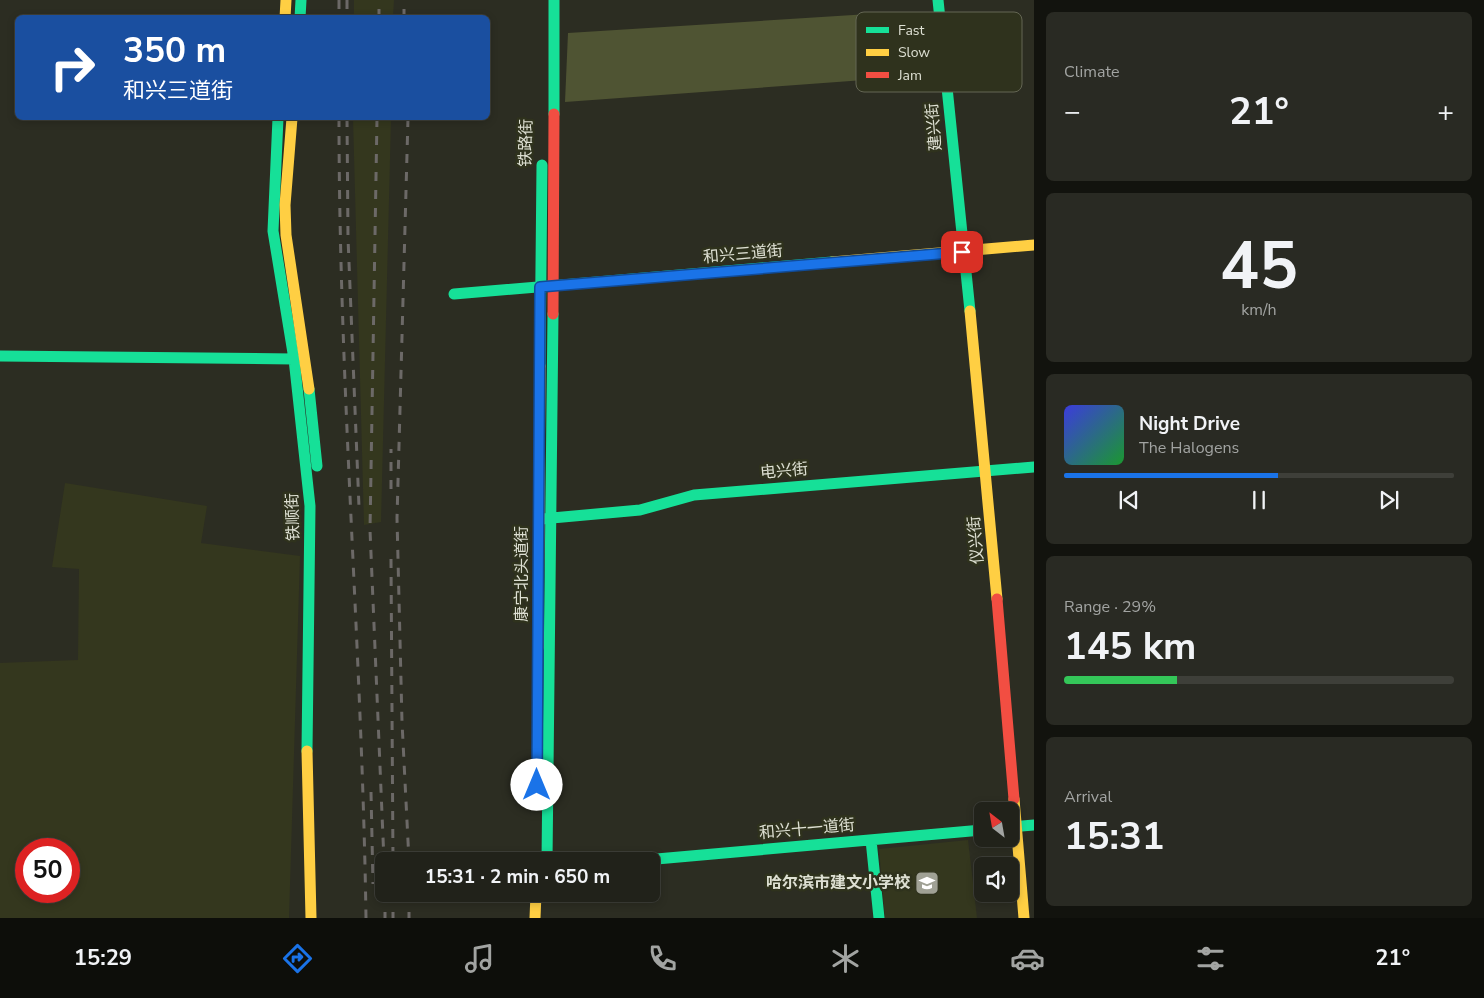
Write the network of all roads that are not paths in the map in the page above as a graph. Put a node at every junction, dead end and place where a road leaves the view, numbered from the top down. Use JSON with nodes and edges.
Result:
{"nodes":[{"id":1,"x":286,"y":0,"type":"edge"},
{"id":2,"x":301,"y":0,"type":"edge"},
{"id":3,"x":544,"y":0,"type":"edge"},
{"id":4,"x":554,"y":0,"type":"edge"},
{"id":5,"x":285,"y":15,"type":"edge"},
{"id":6,"x":300,"y":15,"type":"edge"},
{"id":7,"x":947,"y":92,"type":"edge"},
{"id":8,"x":278,"y":120,"type":"edge"},
{"id":9,"x":292,"y":120,"type":"edge"},
{"id":10,"x":1034,"y":246,"type":"edge"},
{"id":11,"x":962,"y":252,"type":"junction"},
{"id":12,"x":553,"y":286,"type":"junction"},
{"id":13,"x":540,"y":287,"type":"junction"},
{"id":14,"x":454,"y":294,"type":"dead end"},
{"id":15,"x":0,"y":356,"type":"edge"},
{"id":16,"x":294,"y":360,"type":"junction"},
{"id":17,"x":1034,"y":467,"type":"edge"},
{"id":18,"x":986,"y":471,"type":"junction"},
{"id":19,"x":551,"y":518,"type":"junction"},
{"id":20,"x":539,"y":519,"type":"junction"},
{"id":21,"x":1012,"y":802,"type":"edge"},
{"id":22,"x":1034,"y":825,"type":"edge"},
{"id":23,"x":1019,"y":826,"type":"edge"},
{"id":24,"x":974,"y":831,"type":"edge"},
{"id":25,"x":871,"y":840,"type":"junction"},
{"id":26,"x":1016,"y":848,"type":"edge"},
{"id":27,"x":537,"y":852,"type":"edge"},
{"id":28,"x":547,"y":852,"type":"edge"},
{"id":29,"x":660,"y":859,"type":"edge"},
{"id":30,"x":536,"y":902,"type":"edge"},
{"id":31,"x":546,"y":902,"type":"edge"},
{"id":32,"x":310,"y":918,"type":"edge"},
{"id":33,"x":319,"y":918,"type":"edge"},
{"id":34,"x":535,"y":918,"type":"edge"},
{"id":35,"x":546,"y":918,"type":"edge"},
{"id":36,"x":879,"y":918,"type":"edge"},
{"id":37,"x":1024,"y":918,"type":"edge"}],
"edges":[{"from":1,"to":5,"type":"main road"},
{"from":2,"to":6,"type":"main road"},
{"from":3,"to":13,"type":"main road","name":"铁路街"},
{"from":4,"to":12,"type":"main road","name":"铁路街"},
{"from":7,"to":11,"type":"main road","name":"建兴街"},
{"from":8,"to":16,"type":"main road","name":"铁顺街"},
{"from":9,"to":33,"type":"main road","name":"铁顺街"},
{"from":10,"to":11,"type":"main road","name":"和兴三道街"},
{"from":11,"to":12,"type":"main road","name":"和兴三道街"},
{"from":11,"to":18,"type":"main road","name":"仪兴街"},
{"from":12,"to":13,"type":"main road","name":"和兴三道街"},
{"from":12,"to":19,"type":"main road","name":"康宁北头道街"},
{"from":13,"to":14,"type":"main road","name":"和兴三道街"},
{"from":13,"to":20,"type":"main road","name":"康宁北头道街"},
{"from":15,"to":16,"type":"main road"},
{"from":16,"to":32,"type":"main road","name":"铁顺街"},
{"from":17,"to":18,"type":"main road","name":"电兴街"},
{"from":18,"to":19,"type":"main road","name":"电兴街"},
{"from":18,"to":21,"type":"main road","name":"仪兴街"},
{"from":19,"to":20,"type":"main road","name":"电兴街"},
{"from":19,"to":28,"type":"main road","name":"康宁北头道街"},
{"from":20,"to":27,"type":"main road","name":"康宁北头道街"},
{"from":22,"to":23,"type":"main road"},
{"from":24,"to":25,"type":"main road","name":"和兴十一道街"},
{"from":25,"to":29,"type":"main road","name":"和兴十一道街"},
{"from":25,"to":36,"type":"main road"},
{"from":26,"to":37,"type":"main road","name":"仪兴街"},
{"from":30,"to":34,"type":"main road"},
{"from":31,"to":35,"type":"main road"}]}
